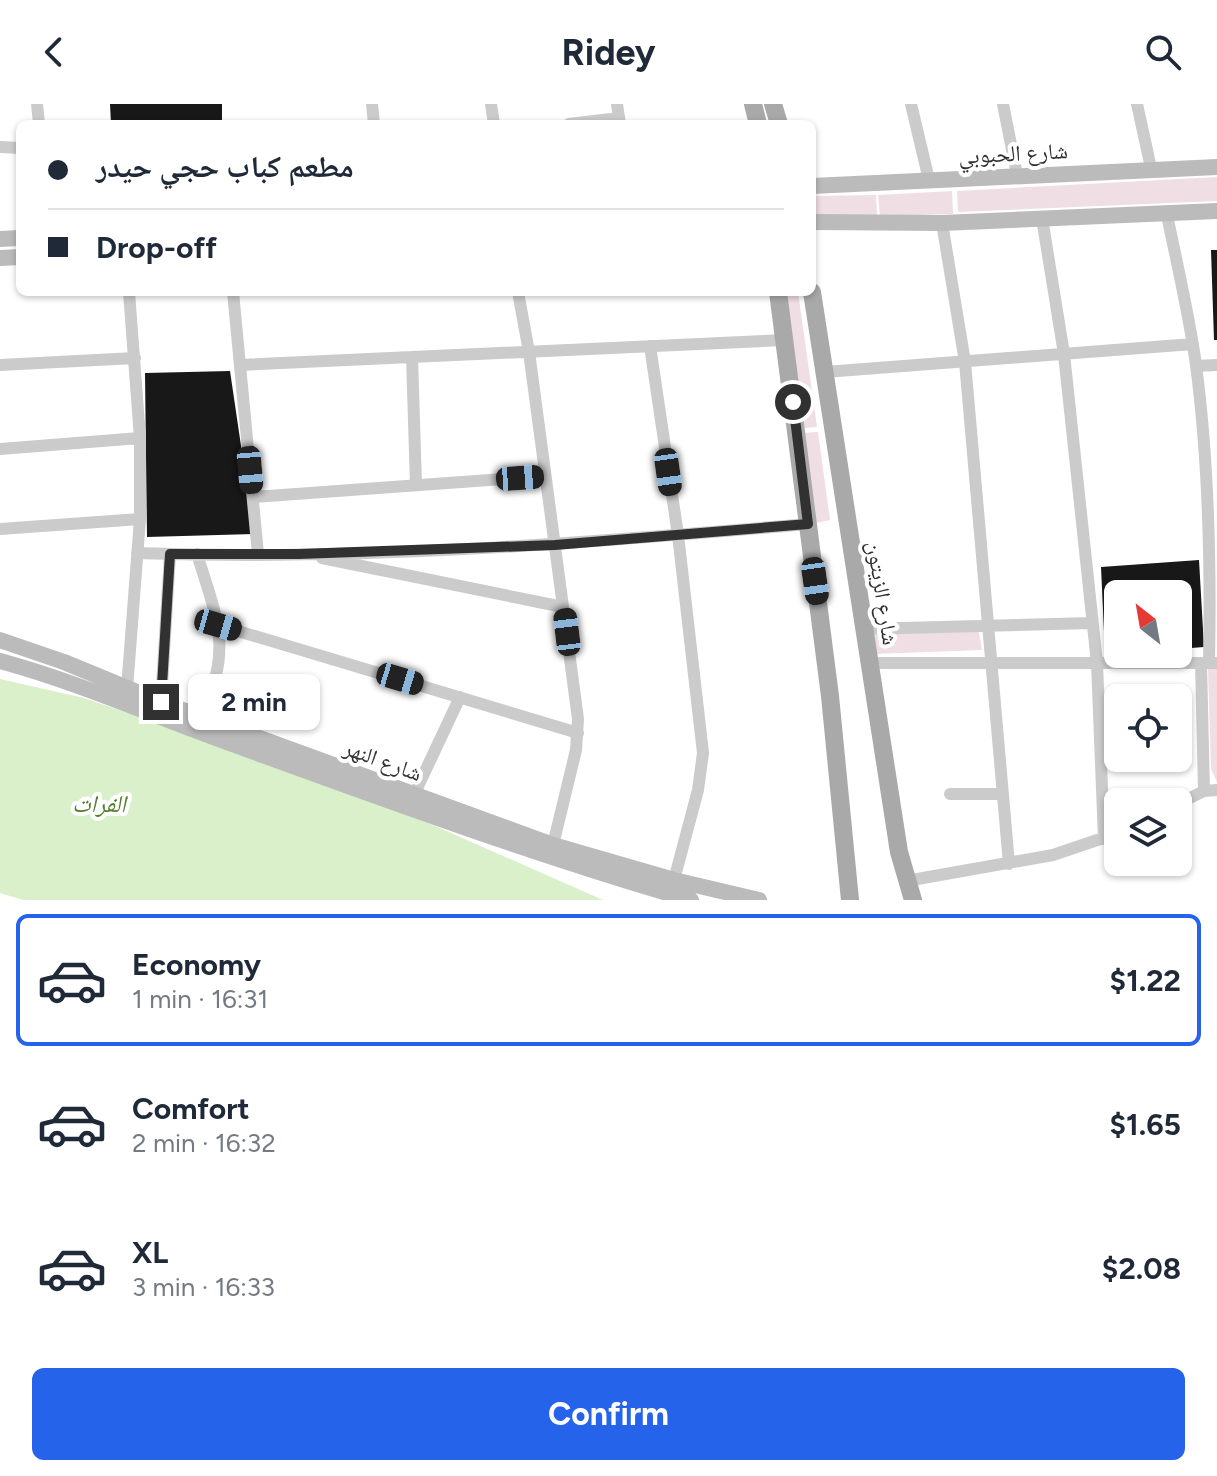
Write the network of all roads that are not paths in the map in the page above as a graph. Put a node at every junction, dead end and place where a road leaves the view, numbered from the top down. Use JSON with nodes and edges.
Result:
{"nodes":[{"id":1,"x":911,"y":104,"type":"edge"},
{"id":2,"x":1003,"y":104,"type":"edge"},
{"id":3,"x":1137,"y":104,"type":"edge"},
{"id":4,"x":1217,"y":167,"type":"edge"},
{"id":5,"x":1151,"y":168,"type":"junction"},
{"id":6,"x":1017,"y":175,"type":"junction"},
{"id":7,"x":929,"y":180,"type":"junction"},
{"id":8,"x":816,"y":186,"type":"edge"},
{"id":9,"x":1217,"y":211,"type":"edge"},
{"id":10,"x":1167,"y":215,"type":"junction"},
{"id":11,"x":1042,"y":218,"type":"junction"},
{"id":12,"x":816,"y":222,"type":"edge"},
{"id":13,"x":942,"y":223,"type":"junction"},
{"id":14,"x":129,"y":296,"type":"edge"},
{"id":15,"x":233,"y":296,"type":"edge"},
{"id":16,"x":519,"y":296,"type":"edge"},
{"id":17,"x":779,"y":296,"type":"edge"},
{"id":18,"x":813,"y":296,"type":"edge"},
{"id":19,"x":785,"y":340,"type":"junction"},
{"id":20,"x":1193,"y":344,"type":"junction"},
{"id":21,"x":650,"y":346,"type":"junction"},
{"id":22,"x":529,"y":352,"type":"junction"},
{"id":23,"x":1064,"y":354,"type":"junction"},
{"id":24,"x":412,"y":357,"type":"junction"},
{"id":25,"x":135,"y":358,"type":"junction"},
{"id":26,"x":965,"y":362,"type":"junction"},
{"id":27,"x":0,"y":365,"type":"edge"},
{"id":28,"x":240,"y":365,"type":"junction"},
{"id":29,"x":1217,"y":365,"type":"edge"},
{"id":30,"x":1196,"y":366,"type":"junction"},
{"id":31,"x":825,"y":372,"type":"junction"},
{"id":32,"x":140,"y":438,"type":"junction"},
{"id":33,"x":1211,"y":448,"type":"edge"},
{"id":34,"x":0,"y":449,"type":"edge"},
{"id":35,"x":545,"y":476,"type":"junction"},
{"id":36,"x":416,"y":485,"type":"junction"},
{"id":37,"x":253,"y":497,"type":"junction"},
{"id":38,"x":140,"y":519,"type":"junction"},
{"id":39,"x":1213,"y":519,"type":"edge"},
{"id":40,"x":808,"y":524,"type":"junction"},
{"id":41,"x":0,"y":529,"type":"edge"},
{"id":42,"x":678,"y":535,"type":"junction"},
{"id":43,"x":555,"y":545,"type":"junction"},
{"id":44,"x":137,"y":553,"type":"junction"},
{"id":45,"x":170,"y":554,"type":"junction"},
{"id":46,"x":197,"y":554,"type":"junction"},
{"id":47,"x":258,"y":554,"type":"junction"},
{"id":48,"x":299,"y":554,"type":"junction"},
{"id":49,"x":1214,"y":586,"type":"edge"},
{"id":50,"x":563,"y":607,"type":"junction"},
{"id":51,"x":1092,"y":623,"type":"junction"},
{"id":52,"x":218,"y":625,"type":"junction"},
{"id":53,"x":986,"y":625,"type":"junction"},
{"id":54,"x":864,"y":629,"type":"junction"},
{"id":55,"x":0,"y":640,"type":"edge"},
{"id":56,"x":0,"y":661,"type":"edge"},
{"id":57,"x":870,"y":663,"type":"junction"},
{"id":58,"x":989,"y":663,"type":"junction"},
{"id":59,"x":1097,"y":663,"type":"junction"},
{"id":60,"x":1209,"y":663,"type":"edge"},
{"id":61,"x":127,"y":689,"type":"junction"},
{"id":62,"x":460,"y":697,"type":"junction"},
{"id":63,"x":161,"y":702,"type":"junction"},
{"id":64,"x":200,"y":717,"type":"junction"},
{"id":65,"x":578,"y":733,"type":"junction"},
{"id":66,"x":1211,"y":790,"type":"edge"},
{"id":67,"x":950,"y":794,"type":"dead end"},
{"id":68,"x":1002,"y":794,"type":"junction"},
{"id":69,"x":414,"y":795,"type":"junction"},
{"id":70,"x":1192,"y":798,"type":"edge"},
{"id":71,"x":1104,"y":839,"type":"joint"},
{"id":72,"x":553,"y":845,"type":"junction"},
{"id":73,"x":1009,"y":864,"type":"junction"},
{"id":74,"x":674,"y":880,"type":"junction"},
{"id":75,"x":906,"y":881,"type":"junction"},
{"id":76,"x":691,"y":900,"type":"edge"},
{"id":77,"x":759,"y":900,"type":"edge"},
{"id":78,"x":850,"y":900,"type":"edge"},
{"id":79,"x":913,"y":900,"type":"edge"}],
"edges":[{"from":1,"to":7,"type":"street"},
{"from":2,"to":6,"type":"street"},
{"from":3,"to":5,"type":"street"},
{"from":4,"to":5,"type":"main road","name":"شارع الحبوبي"},
{"from":5,"to":6,"type":"main road","name":"شارع الحبوبي"},
{"from":6,"to":7,"type":"main road","name":"شارع الحبوبي"},
{"from":7,"to":8,"type":"main road","name":"شارع الحبوبي"},
{"from":9,"to":10,"type":"main road"},
{"from":10,"to":11,"type":"main road"},
{"from":10,"to":20,"type":"street"},
{"from":11,"to":13,"type":"main road"},
{"from":11,"to":23,"type":"street"},
{"from":12,"to":13,"type":"main road"},
{"from":13,"to":26,"type":"street"},
{"from":14,"to":25,"type":"street"},
{"from":15,"to":28,"type":"street"},
{"from":16,"to":22,"type":"street"},
{"from":17,"to":19,"type":"main road"},
{"from":18,"to":31,"type":"main road","name":"شارع الزيتون"},
{"from":19,"to":21,"type":"street"},
{"from":19,"to":40,"type":"main road"},
{"from":20,"to":23,"type":"street"},
{"from":20,"to":30,"type":"street"},
{"from":21,"to":22,"type":"street"},
{"from":21,"to":42,"type":"street"},
{"from":22,"to":24,"type":"street"},
{"from":22,"to":35,"type":"street"},
{"from":23,"to":26,"type":"street"},
{"from":23,"to":51,"type":"street"},
{"from":24,"to":28,"type":"street"},
{"from":24,"to":36,"type":"street"},
{"from":25,"to":27,"type":"street"},
{"from":25,"to":32,"type":"street"},
{"from":26,"to":31,"type":"street"},
{"from":26,"to":53,"type":"street"},
{"from":28,"to":37,"type":"street"},
{"from":29,"to":30,"type":"street"},
{"from":30,"to":33,"type":"street"},
{"from":31,"to":54,"type":"main road","name":"شارع الزيتون"},
{"from":32,"to":34,"type":"street"},
{"from":32,"to":38,"type":"street"},
{"from":33,"to":39,"type":"street"},
{"from":35,"to":36,"type":"street"},
{"from":35,"to":43,"type":"street"},
{"from":36,"to":37,"type":"street"},
{"from":37,"to":47,"type":"street"},
{"from":38,"to":41,"type":"street"},
{"from":38,"to":44,"type":"street"},
{"from":39,"to":49,"type":"street"},
{"from":40,"to":42,"type":"street"},
{"from":40,"to":78,"type":"main road"},
{"from":42,"to":43,"type":"street"},
{"from":42,"to":74,"type":"street"},
{"from":43,"to":48,"type":"street"},
{"from":43,"to":50,"type":"street"},
{"from":44,"to":45,"type":"street"},
{"from":44,"to":61,"type":"street"},
{"from":45,"to":46,"type":"street"},
{"from":45,"to":63,"type":"street"},
{"from":46,"to":47,"type":"street"},
{"from":46,"to":52,"type":"street"},
{"from":47,"to":48,"type":"street"},
{"from":48,"to":50,"type":"street"},
{"from":49,"to":60,"type":"street"},
{"from":50,"to":65,"type":"street"},
{"from":51,"to":53,"type":"street"},
{"from":51,"to":59,"type":"street"},
{"from":52,"to":62,"type":"street"},
{"from":52,"to":64,"type":"street"},
{"from":53,"to":54,"type":"street"},
{"from":53,"to":58,"type":"street"},
{"from":54,"to":57,"type":"main road","name":"شارع الزيتون"},
{"from":55,"to":61,"type":"main road","name":"شارع النهر"},
{"from":56,"to":76,"type":"main road","name":"شارع النهر"},
{"from":57,"to":58,"type":"street"},
{"from":57,"to":75,"type":"main road","name":"شارع الزيتون"},
{"from":58,"to":59,"type":"street"},
{"from":58,"to":68,"type":"street"},
{"from":59,"to":60,"type":"street"},
{"from":59,"to":71,"type":"street"},
{"from":60,"to":66,"type":"street"},
{"from":61,"to":63,"type":"main road","name":"شارع النهر"},
{"from":62,"to":65,"type":"street"},
{"from":62,"to":69,"type":"street"},
{"from":63,"to":64,"type":"main road","name":"شارع النهر"},
{"from":64,"to":69,"type":"main road","name":"شارع النهر"},
{"from":65,"to":72,"type":"street"},
{"from":66,"to":70,"type":"street"},
{"from":67,"to":68,"type":"street"},
{"from":68,"to":73,"type":"street"},
{"from":69,"to":72,"type":"main road","name":"شارع النهر"},
{"from":71,"to":73,"type":"street"},
{"from":72,"to":74,"type":"main road","name":"شارع النهر"},
{"from":73,"to":75,"type":"street"},
{"from":74,"to":77,"type":"main road","name":"شارع النهر"},
{"from":75,"to":79,"type":"main road","name":"شارع الزيتون"}]}
